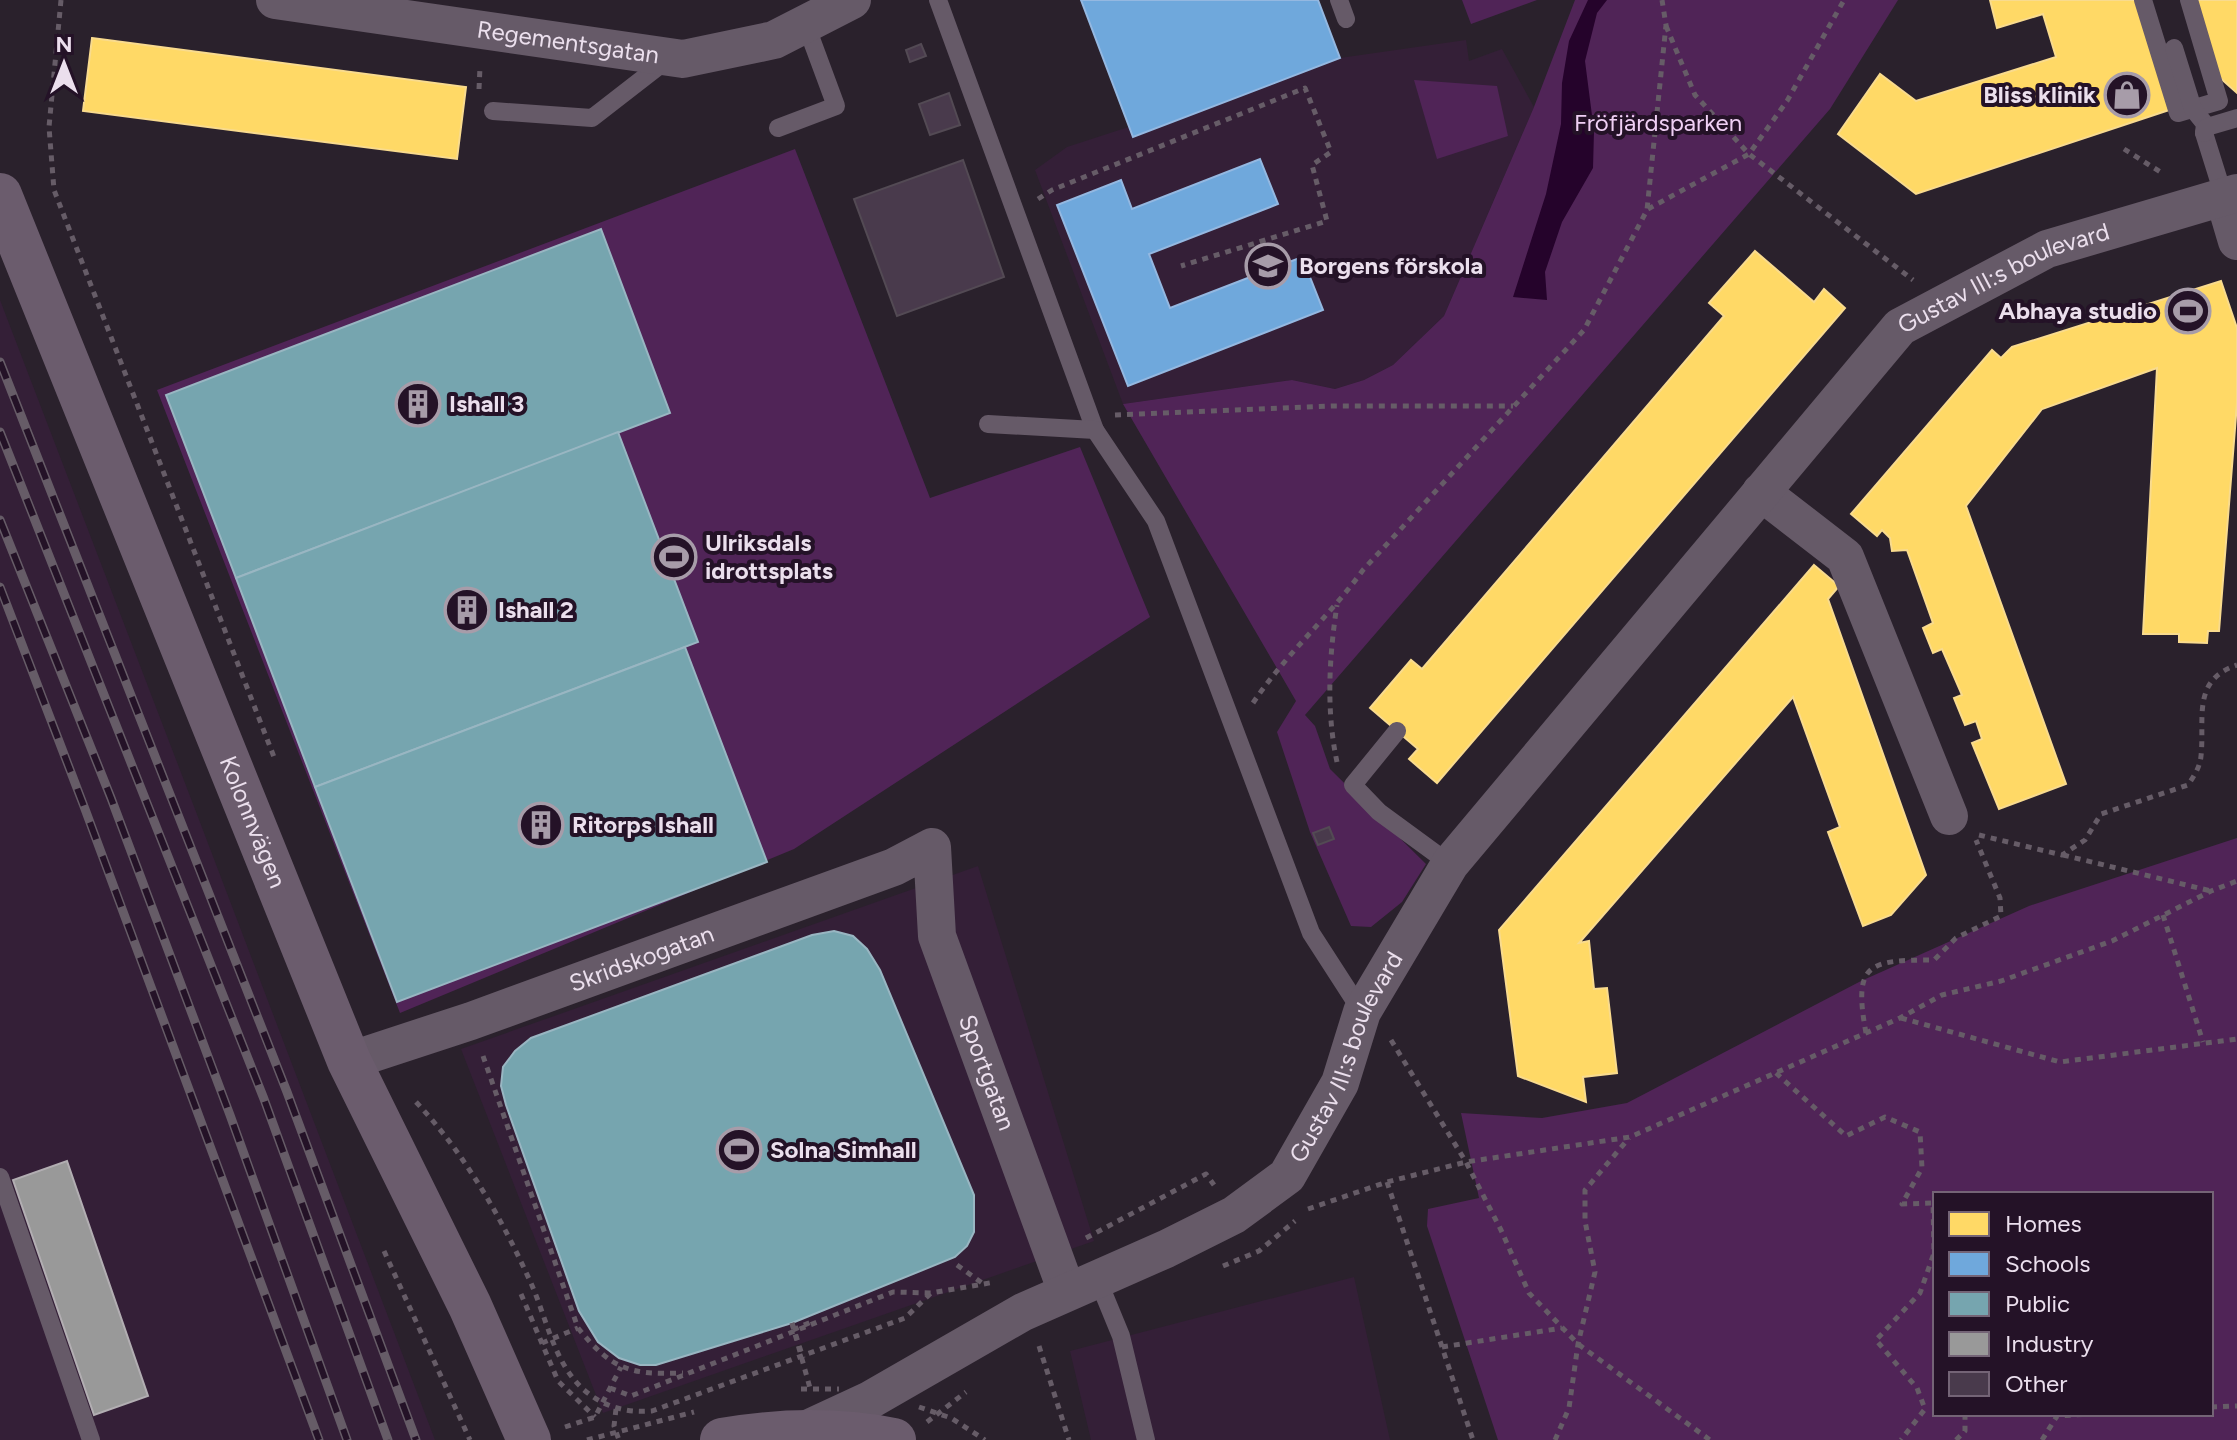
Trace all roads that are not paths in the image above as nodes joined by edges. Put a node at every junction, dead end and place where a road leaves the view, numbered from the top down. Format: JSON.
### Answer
{"nodes":[{"id":1,"x":275,"y":0,"type":"edge"},
{"id":2,"x":852,"y":0,"type":"edge"},
{"id":3,"x":938,"y":0,"type":"edge"},
{"id":4,"x":1339,"y":0,"type":"edge"},
{"id":5,"x":2143,"y":0,"type":"edge"},
{"id":6,"x":2189,"y":0,"type":"edge"},
{"id":7,"x":1346,"y":19,"type":"dead end"},
{"id":8,"x":806,"y":25,"type":"junction"},
{"id":9,"x":2174,"y":48,"type":"dead end"},
{"id":10,"x":666,"y":56,"type":"junction"},
{"id":11,"x":2193,"y":109,"type":"junction"},
{"id":12,"x":493,"y":111,"type":"road end"},
{"id":13,"x":2237,"y":118,"type":"edge"},
{"id":14,"x":778,"y":128,"type":"dead end"},
{"id":15,"x":2204,"y":133,"type":"junction"},
{"id":16,"x":0,"y":195,"type":"edge"},
{"id":17,"x":2230,"y":195,"type":"edge"},
{"id":18,"x":2237,"y":241,"type":"edge"},
{"id":19,"x":1093,"y":423,"type":"junction"},
{"id":20,"x":988,"y":424,"type":"dead end"},
{"id":21,"x":1761,"y":492,"type":"junction"},
{"id":22,"x":1397,"y":731,"type":"dead end"},
{"id":23,"x":1949,"y":816,"type":"dead end"},
{"id":24,"x":932,"y":847,"type":"joint"},
{"id":25,"x":1450,"y":864,"type":"junction"},
{"id":26,"x":1362,"y":1012,"type":"junction"},
{"id":27,"x":368,"y":1055,"type":"junction"},
{"id":28,"x":0,"y":1177,"type":"edge"},
{"id":29,"x":1082,"y":1286,"type":"junction"},
{"id":30,"x":91,"y":1440,"type":"edge"},
{"id":31,"x":529,"y":1440,"type":"edge"},
{"id":32,"x":722,"y":1440,"type":"edge"},
{"id":33,"x":781,"y":1440,"type":"edge"},
{"id":34,"x":894,"y":1440,"type":"edge"},
{"id":35,"x":1146,"y":1440,"type":"edge"}],
"edges":[{"from":1,"to":10,"type":"street","name":"Regementsgatan"},
{"from":2,"to":8,"type":"street","name":"Regementsgatan"},
{"from":3,"to":19,"type":"lane"},
{"from":4,"to":7,"type":"lane"},
{"from":5,"to":11,"type":"lane"},
{"from":6,"to":11,"type":"lane"},
{"from":8,"to":10,"type":"street","name":"Regementsgatan"},
{"from":8,"to":14,"type":"lane"},
{"from":9,"to":11,"type":"lane"},
{"from":10,"to":12,"type":"lane"},
{"from":11,"to":15,"type":"lane"},
{"from":13,"to":15,"type":"lane"},
{"from":15,"to":17,"type":"lane"},
{"from":16,"to":27,"type":"street","name":"Kolonnvägen"},
{"from":17,"to":18,"type":"street"},
{"from":17,"to":21,"type":"street","name":"Gustav III:s boulevard"},
{"from":19,"to":20,"type":"lane"},
{"from":19,"to":26,"type":"lane"},
{"from":21,"to":23,"type":"street"},
{"from":21,"to":25,"type":"street","name":"Gustav III:s boulevard"},
{"from":22,"to":25,"type":"lane"},
{"from":24,"to":27,"type":"street","name":"Skridskogatan"},
{"from":24,"to":29,"type":"street","name":"Sportgatan"},
{"from":25,"to":26,"type":"street","name":"Gustav III:s boulevard"},
{"from":26,"to":29,"type":"street","name":"Gustav III:s boulevard"},
{"from":27,"to":31,"type":"street","name":"Kolonnvägen"},
{"from":28,"to":30,"type":"lane"},
{"from":29,"to":33,"type":"street","name":"Gustav III:s boulevard"},
{"from":29,"to":35,"type":"lane"},
{"from":32,"to":34,"type":"street","bridge":true}]}
